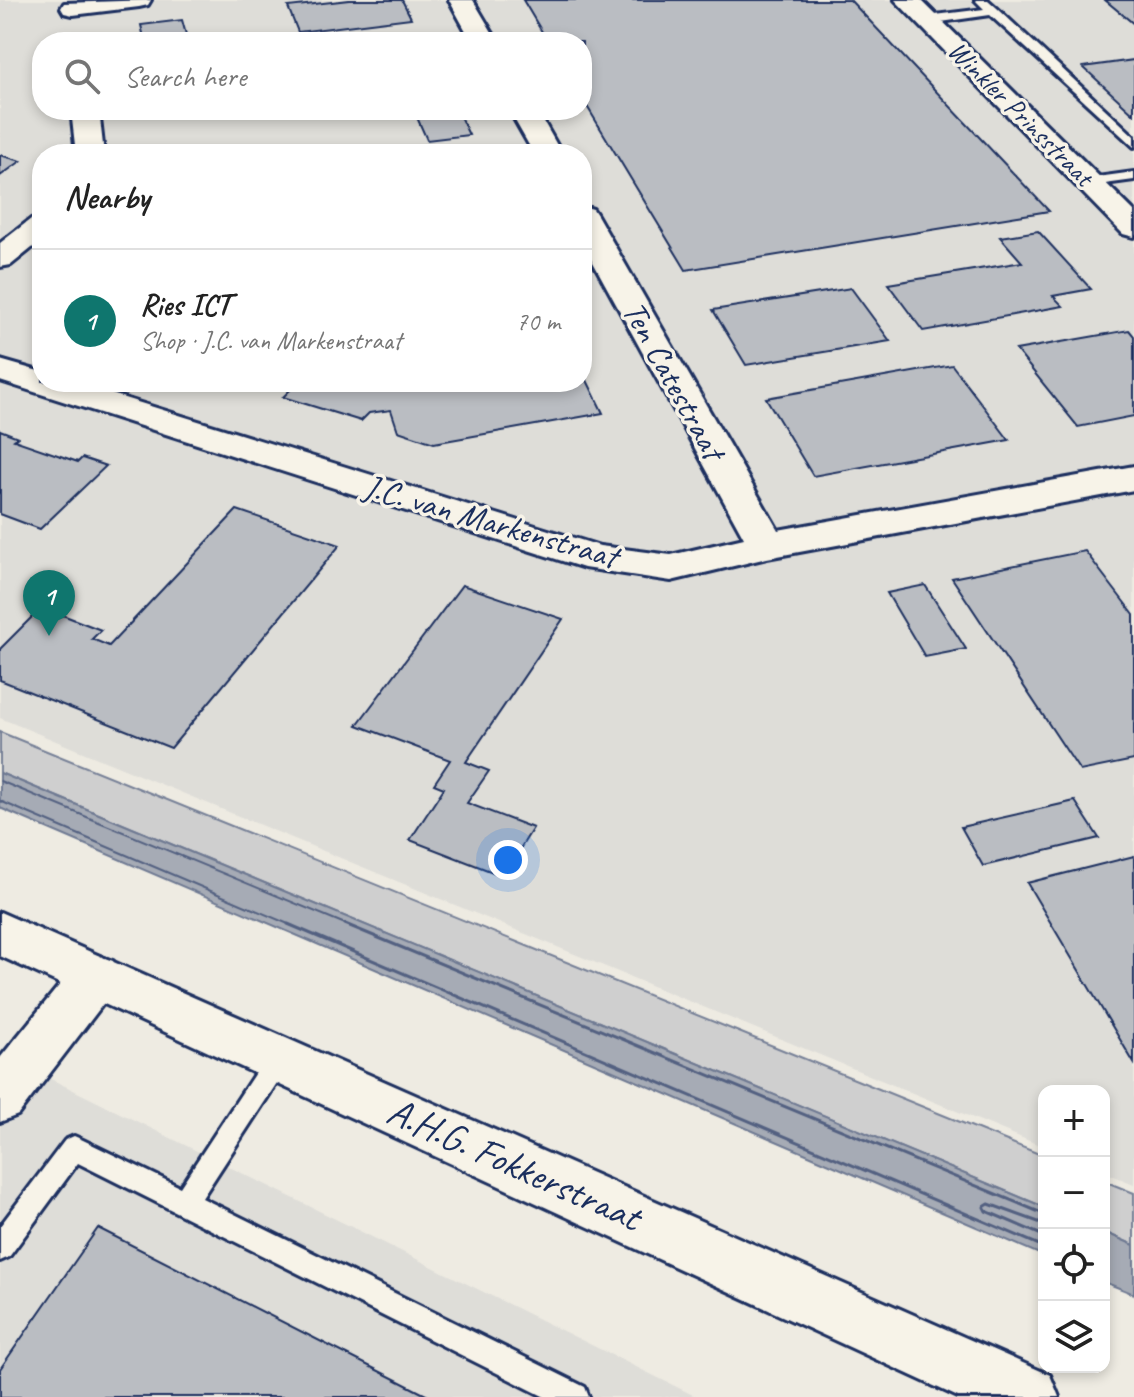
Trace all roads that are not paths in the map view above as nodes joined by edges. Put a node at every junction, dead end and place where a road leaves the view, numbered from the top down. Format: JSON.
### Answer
{"nodes":[{"id":1,"x":139,"y":0,"type":"edge"},
{"id":2,"x":461,"y":0,"type":"edge"},
{"id":3,"x":907,"y":0,"type":"edge"},
{"id":4,"x":981,"y":0,"type":"edge"},
{"id":5,"x":993,"y":11,"type":"junction"},
{"id":6,"x":74,"y":13,"type":"edge"},
{"id":7,"x":927,"y":20,"type":"junction"},
{"id":8,"x":479,"y":32,"type":"edge"},
{"id":9,"x":86,"y":120,"type":"edge"},
{"id":10,"x":529,"y":120,"type":"edge"},
{"id":11,"x":1134,"y":143,"type":"edge"},
{"id":12,"x":89,"y":144,"type":"edge"},
{"id":13,"x":542,"y":144,"type":"edge"},
{"id":14,"x":1134,"y":176,"type":"edge"},
{"id":15,"x":1090,"y":182,"type":"junction"},
{"id":16,"x":1133,"y":226,"type":"edge"},
{"id":17,"x":32,"y":233,"type":"edge"},
{"id":18,"x":592,"y":233,"type":"edge"},
{"id":19,"x":0,"y":258,"type":"edge"},
{"id":20,"x":0,"y":370,"type":"edge"},
{"id":21,"x":32,"y":380,"type":"edge"},
{"id":22,"x":70,"y":392,"type":"edge"},
{"id":23,"x":1134,"y":478,"type":"edge"},
{"id":24,"x":767,"y":545,"type":"junction"},
{"id":25,"x":0,"y":933,"type":"edge"},
{"id":26,"x":96,"y":976,"type":"junction"},
{"id":27,"x":279,"y":1058,"type":"junction"},
{"id":28,"x":0,"y":1098,"type":"edge"},
{"id":29,"x":185,"y":1202,"type":"junction"},
{"id":30,"x":0,"y":1248,"type":"edge"},
{"id":31,"x":575,"y":1397,"type":"edge"},
{"id":32,"x":1028,"y":1397,"type":"edge"}],
"edges":[{"from":1,"to":6,"type":"street"},
{"from":2,"to":8,"type":"street"},
{"from":3,"to":7,"type":"street","name":"Winkler Prinsstraat"},
{"from":4,"to":5,"type":"lane"},
{"from":5,"to":7,"type":"lane"},
{"from":5,"to":11,"type":"lane"},
{"from":7,"to":15,"type":"street","name":"Winkler Prinsstraat"},
{"from":9,"to":12,"type":"street"},
{"from":10,"to":13,"type":"street"},
{"from":14,"to":15,"type":"lane"},
{"from":15,"to":16,"type":"street","name":"Winkler Prinsstraat"},
{"from":17,"to":19,"type":"street"},
{"from":18,"to":24,"type":"street","name":"Ten Catestraat"},
{"from":20,"to":21,"type":"street","name":"J.C. van Markenstraat"},
{"from":22,"to":24,"type":"street","name":"J.C. van Markenstraat"},
{"from":23,"to":24,"type":"street","name":"J.C. van Markenstraat"},
{"from":25,"to":26,"type":"street","name":"A.H.G. Fokkerstraat"},
{"from":26,"to":27,"type":"street","name":"A.H.G. Fokkerstraat"},
{"from":26,"to":28,"type":"street"},
{"from":27,"to":29,"type":"lane"},
{"from":27,"to":32,"type":"street","name":"A.H.G. Fokkerstraat"},
{"from":29,"to":30,"type":"lane"},
{"from":29,"to":31,"type":"lane"}]}
